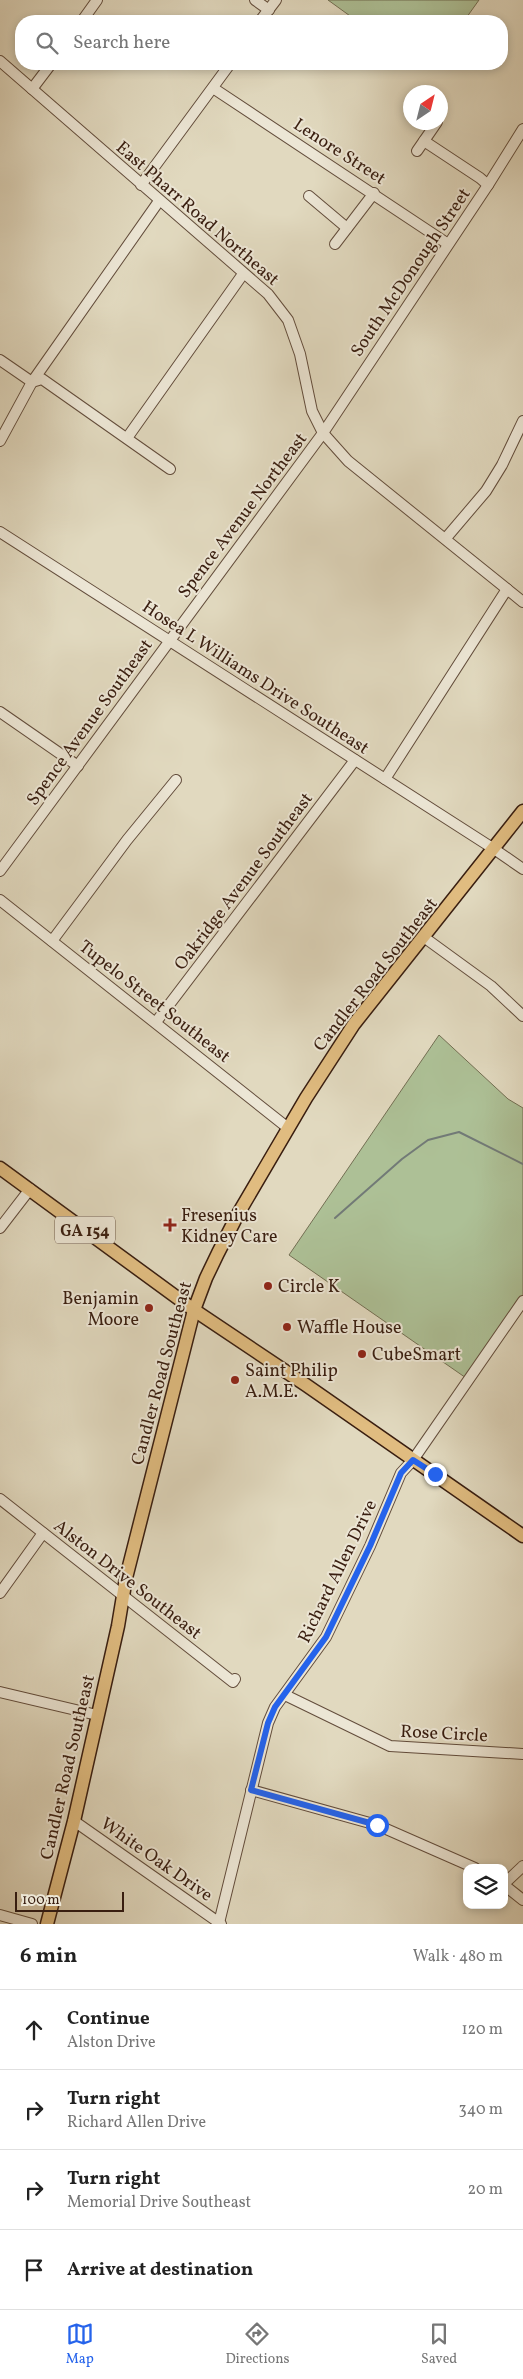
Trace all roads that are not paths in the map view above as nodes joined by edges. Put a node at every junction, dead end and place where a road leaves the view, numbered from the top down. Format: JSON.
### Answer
{"nodes":[{"id":1,"x":97,"y":0,"type":"edge"},
{"id":2,"x":254,"y":0,"type":"edge"},
{"id":3,"x":276,"y":0,"type":"edge"},
{"id":4,"x":268,"y":10,"type":"junction"},
{"id":5,"x":86,"y":15,"type":"edge"},
{"id":6,"x":264,"y":15,"type":"edge"},
{"id":7,"x":0,"y":61,"type":"edge"},
{"id":8,"x":46,"y":70,"type":"edge"},
{"id":9,"x":226,"y":70,"type":"edge"},
{"id":10,"x":213,"y":88,"type":"junction"},
{"id":11,"x":32,"y":89,"type":"junction"},
{"id":12,"x":523,"y":129,"type":"edge"},
{"id":13,"x":432,"y":130,"type":"edge"},
{"id":14,"x":424,"y":141,"type":"junction"},
{"id":15,"x":417,"y":151,"type":"dead end"},
{"id":16,"x":142,"y":185,"type":"junction"},
{"id":17,"x":488,"y":185,"type":"junction"},
{"id":18,"x":374,"y":193,"type":"junction"},
{"id":19,"x":309,"y":196,"type":"dead end"},
{"id":20,"x":159,"y":201,"type":"junction"},
{"id":21,"x":347,"y":228,"type":"junction"},
{"id":22,"x":335,"y":244,"type":"dead end"},
{"id":23,"x":448,"y":244,"type":"junction"},
{"id":24,"x":243,"y":274,"type":"junction"},
{"id":25,"x":0,"y":360,"type":"edge"},
{"id":26,"x":32,"y":382,"type":"junction"},
{"id":27,"x":523,"y":420,"type":"edge"},
{"id":28,"x":323,"y":433,"type":"junction"},
{"id":29,"x":127,"y":438,"type":"junction"},
{"id":30,"x":0,"y":441,"type":"edge"},
{"id":31,"x":170,"y":469,"type":"dead end"},
{"id":32,"x":0,"y":532,"type":"edge"},
{"id":33,"x":446,"y":538,"type":"junction"},
{"id":34,"x":507,"y":589,"type":"junction"},
{"id":35,"x":523,"y":602,"type":"edge"},
{"id":36,"x":169,"y":640,"type":"junction"},
{"id":37,"x":0,"y":712,"type":"edge"},
{"id":38,"x":356,"y":760,"type":"junction"},
{"id":39,"x":78,"y":766,"type":"junction"},
{"id":40,"x":385,"y":779,"type":"junction"},
{"id":41,"x":176,"y":780,"type":"dead end"},
{"id":42,"x":523,"y":811,"type":"edge"},
{"id":43,"x":494,"y":849,"type":"junction"},
{"id":44,"x":523,"y":870,"type":"edge"},
{"id":45,"x":0,"y":871,"type":"edge"},
{"id":46,"x":0,"y":900,"type":"edge"},
{"id":47,"x":425,"y":938,"type":"junction"},
{"id":48,"x":52,"y":941,"type":"junction"},
{"id":49,"x":523,"y":1016,"type":"edge"},
{"id":50,"x":156,"y":1022,"type":"junction"},
{"id":51,"x":288,"y":1128,"type":"junction"},
{"id":52,"x":0,"y":1168,"type":"edge"},
{"id":53,"x":30,"y":1189,"type":"junction"},
{"id":54,"x":0,"y":1228,"type":"edge"},
{"id":55,"x":523,"y":1301,"type":"edge"},
{"id":56,"x":194,"y":1310,"type":"junction"},
{"id":57,"x":413,"y":1460,"type":"junction"},
{"id":58,"x":0,"y":1499,"type":"edge"},
{"id":59,"x":43,"y":1533,"type":"junction"},
{"id":60,"x":523,"y":1536,"type":"edge"},
{"id":61,"x":0,"y":1593,"type":"edge"},
{"id":62,"x":122,"y":1595,"type":"junction"},
{"id":63,"x":235,"y":1679,"type":"dead end"},
{"id":64,"x":0,"y":1692,"type":"edge"},
{"id":65,"x":286,"y":1695,"type":"junction"},
{"id":66,"x":97,"y":1715,"type":"junction"},
{"id":67,"x":523,"y":1754,"type":"edge"},
{"id":68,"x":251,"y":1790,"type":"junction"},
{"id":69,"x":74,"y":1821,"type":"junction"},
{"id":70,"x":466,"y":1864,"type":"edge"},
{"id":71,"x":523,"y":1866,"type":"edge"},
{"id":72,"x":508,"y":1881,"type":"edge"},
{"id":73,"x":508,"y":1888,"type":"edge"},
{"id":74,"x":523,"y":1900,"type":"edge"},
{"id":75,"x":0,"y":1915,"type":"edge"},
{"id":76,"x":220,"y":1923,"type":"edge"},
{"id":77,"x":32,"y":1924,"type":"edge"},
{"id":78,"x":47,"y":1924,"type":"edge"}],
"edges":[{"from":1,"to":5,"type":"street"},
{"from":2,"to":4,"type":"street"},
{"from":3,"to":4,"type":"street"},
{"from":4,"to":6,"type":"street"},
{"from":7,"to":11,"type":"street","name":"East Pharr Road Northeast"},
{"from":8,"to":11,"type":"street"},
{"from":9,"to":10,"type":"street"},
{"from":10,"to":16,"type":"street"},
{"from":10,"to":18,"type":"street","name":"Lenore Street"},
{"from":11,"to":16,"type":"street","name":"East Pharr Road Northeast"},
{"from":12,"to":17,"type":"street","name":"South McDonough Street"},
{"from":13,"to":14,"type":"street"},
{"from":14,"to":15,"type":"street"},
{"from":14,"to":17,"type":"street"},
{"from":16,"to":20,"type":"street","name":"East Pharr Road Northeast"},
{"from":17,"to":23,"type":"street","name":"South McDonough Street"},
{"from":18,"to":21,"type":"street"},
{"from":18,"to":23,"type":"street","name":"Lenore Street"},
{"from":19,"to":21,"type":"street"},
{"from":20,"to":24,"type":"street","name":"East Pharr Road Northeast"},
{"from":20,"to":26,"type":"street"},
{"from":21,"to":22,"type":"street"},
{"from":23,"to":28,"type":"street","name":"South McDonough Street"},
{"from":24,"to":28,"type":"street","name":"East Pharr Road Northeast"},
{"from":24,"to":29,"type":"street"},
{"from":25,"to":26,"type":"street"},
{"from":26,"to":29,"type":"street"},
{"from":26,"to":30,"type":"street"},
{"from":27,"to":33,"type":"street"},
{"from":28,"to":33,"type":"street","name":"East Pharr Road Northeast"},
{"from":28,"to":36,"type":"street","name":"Spence Avenue Northeast"},
{"from":29,"to":31,"type":"street"},
{"from":32,"to":36,"type":"street","name":"Hosea L Williams Drive Southeast"},
{"from":33,"to":34,"type":"street","name":"East Pharr Road Northeast"},
{"from":34,"to":35,"type":"street","name":"East Pharr Road Northeast"},
{"from":34,"to":40,"type":"street"},
{"from":36,"to":38,"type":"street","name":"Hosea L Williams Drive Southeast"},
{"from":36,"to":39,"type":"street","name":"Spence Avenue Southeast"},
{"from":37,"to":39,"type":"street"},
{"from":38,"to":40,"type":"street","name":"Hosea L Williams Drive Southeast"},
{"from":38,"to":50,"type":"street","name":"Oakridge Avenue Southeast"},
{"from":39,"to":45,"type":"street","name":"Spence Avenue Southeast"},
{"from":40,"to":43,"type":"street","name":"Hosea L Williams Drive Southeast"},
{"from":41,"to":48,"type":"street"},
{"from":42,"to":43,"type":"main road","name":"Candler Road Southeast"},
{"from":43,"to":44,"type":"street","name":"Hosea L Williams Drive Southeast"},
{"from":43,"to":47,"type":"main road","name":"Candler Road Southeast"},
{"from":46,"to":48,"type":"street","name":"Tupelo Street Southeast"},
{"from":47,"to":49,"type":"street"},
{"from":47,"to":51,"type":"main road","name":"Candler Road Southeast"},
{"from":48,"to":50,"type":"street","name":"Tupelo Street Southeast"},
{"from":50,"to":51,"type":"street","name":"Tupelo Street Southeast"},
{"from":51,"to":56,"type":"main road","name":"Candler Road Southeast"},
{"from":52,"to":53,"type":"main road","number":"GA 154"},
{"from":53,"to":54,"type":"street"},
{"from":53,"to":56,"type":"main road","number":"GA 154"},
{"from":55,"to":57,"type":"street","name":"Richard Allen Drive"},
{"from":56,"to":57,"type":"main road","number":"GA 154"},
{"from":56,"to":62,"type":"main road","name":"Candler Road Southeast"},
{"from":57,"to":60,"type":"main road","number":"GA 154"},
{"from":57,"to":65,"type":"street","name":"Richard Allen Drive"},
{"from":58,"to":59,"type":"street","name":"Alston Drive Southeast"},
{"from":59,"to":61,"type":"street"},
{"from":59,"to":62,"type":"street","name":"Alston Drive Southeast"},
{"from":62,"to":63,"type":"street","name":"Alston Drive Southeast"},
{"from":62,"to":66,"type":"main road","name":"Candler Road Southeast"},
{"from":64,"to":66,"type":"street"},
{"from":65,"to":67,"type":"street","name":"Rose Circle"},
{"from":65,"to":68,"type":"street","name":"Richard Allen Drive"},
{"from":66,"to":69,"type":"main road","name":"Candler Road Southeast"},
{"from":68,"to":70,"type":"street"},
{"from":68,"to":76,"type":"street","name":"Richard Allen Drive"},
{"from":69,"to":76,"type":"street","name":"White Oak Drive"},
{"from":69,"to":78,"type":"main road","name":"Candler Road Southeast"},
{"from":71,"to":72,"type":"street"},
{"from":73,"to":74,"type":"street"},
{"from":75,"to":77,"type":"street"}]}
